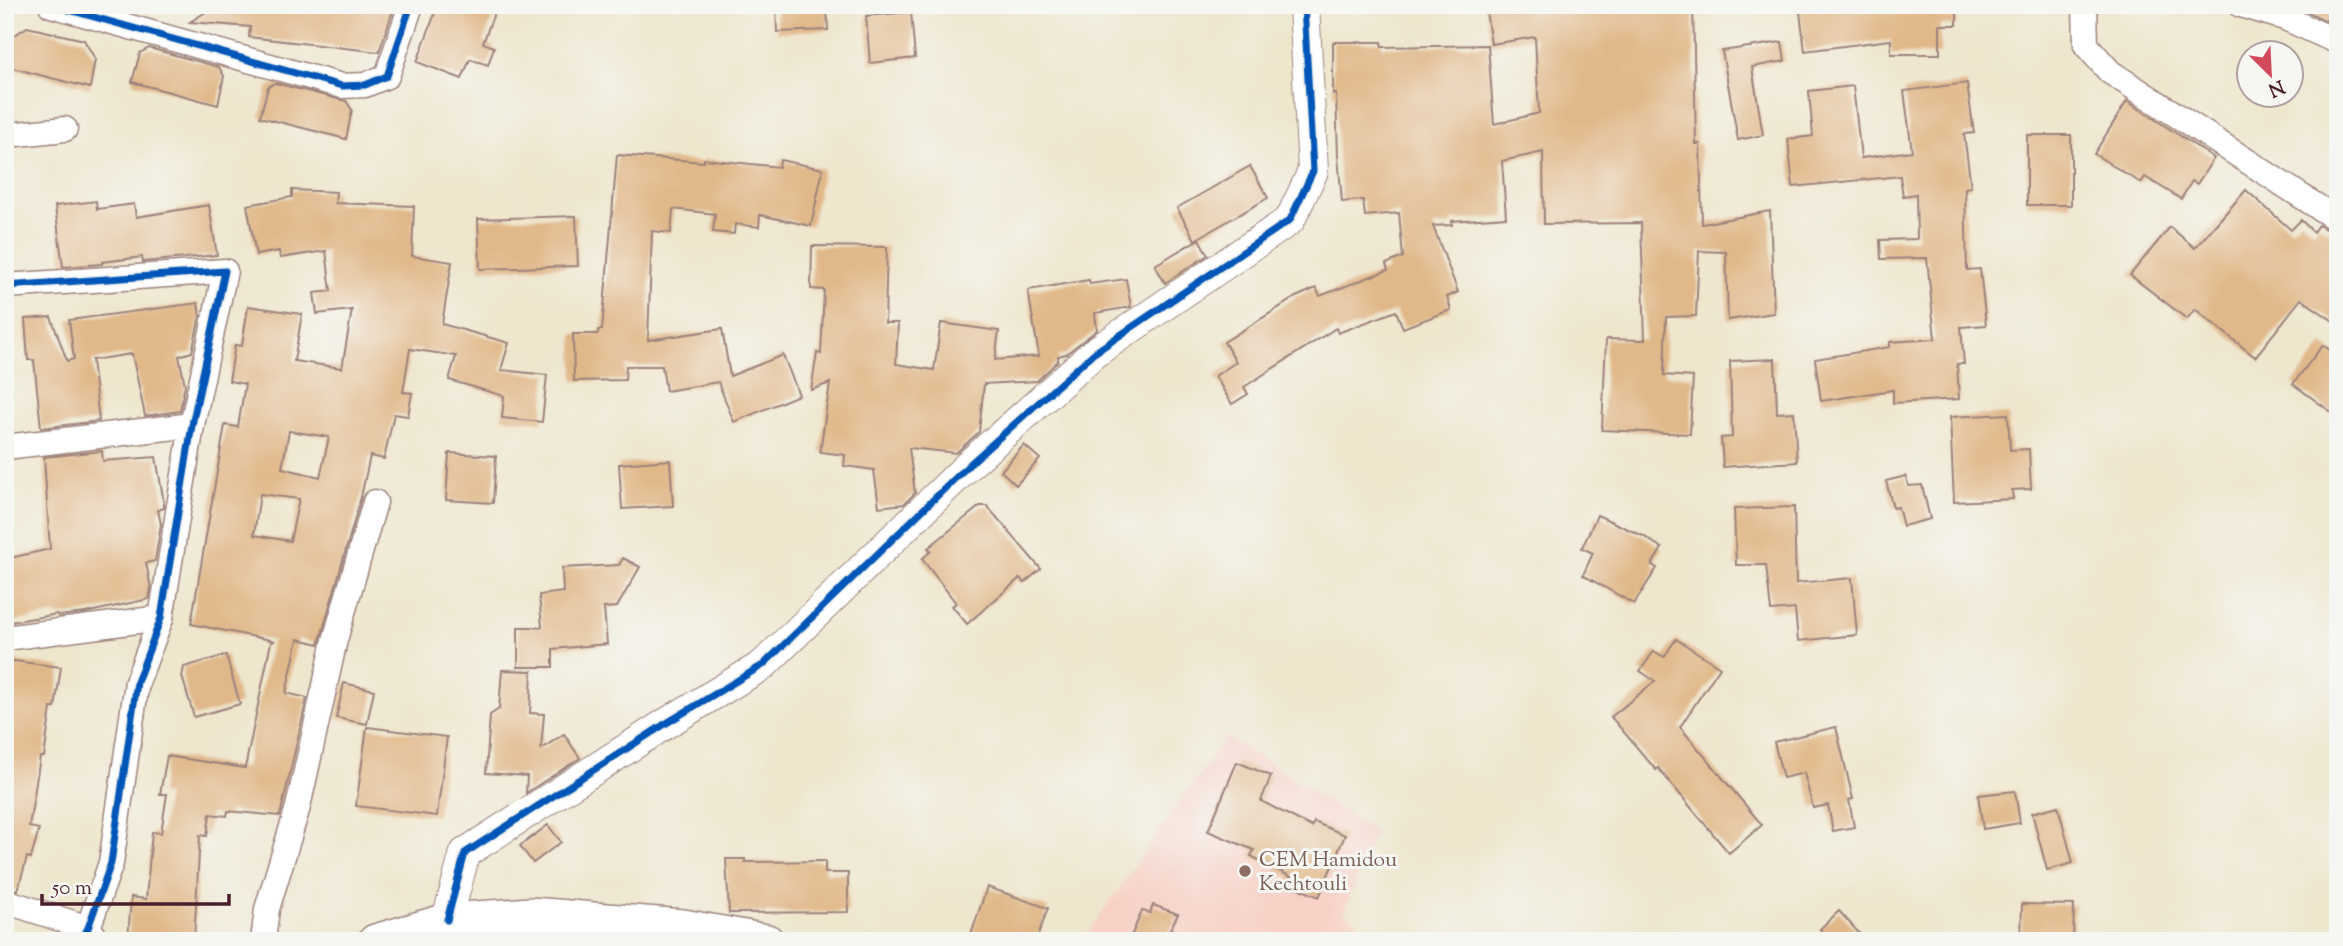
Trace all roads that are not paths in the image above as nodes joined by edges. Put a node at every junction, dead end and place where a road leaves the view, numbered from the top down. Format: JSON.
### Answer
{"nodes":[{"id":1,"x":51,"y":5,"type":"edge"},
{"id":2,"x":411,"y":5,"type":"edge"},
{"id":3,"x":1304,"y":5,"type":"edge"},
{"id":4,"x":2085,"y":5,"type":"edge"},
{"id":5,"x":2241,"y":5,"type":"edge"},
{"id":6,"x":2338,"y":42,"type":"edge"},
{"id":7,"x":65,"y":129,"type":"dead end"},
{"id":8,"x":5,"y":132,"type":"edge"},
{"id":9,"x":2338,"y":220,"type":"edge"},
{"id":10,"x":5,"y":286,"type":"edge"},
{"id":11,"x":192,"y":425,"type":"junction"},
{"id":12,"x":5,"y":447,"type":"edge"},
{"id":13,"x":376,"y":502,"type":"dead end"},
{"id":14,"x":161,"y":618,"type":"junction"},
{"id":15,"x":5,"y":638,"type":"edge"},
{"id":16,"x":5,"y":901,"type":"edge"},
{"id":17,"x":447,"y":920,"type":"junction"},
{"id":18,"x":89,"y":937,"type":"edge"},
{"id":19,"x":263,"y":941,"type":"edge"},
{"id":20,"x":375,"y":941,"type":"edge"},
{"id":21,"x":767,"y":941,"type":"edge"}],
"edges":[{"from":1,"to":2,"type":"street"},
{"from":3,"to":17,"type":"street"},
{"from":4,"to":9,"type":"street"},
{"from":5,"to":6,"type":"street"},
{"from":7,"to":8,"type":"street"},
{"from":10,"to":11,"type":"street"},
{"from":11,"to":12,"type":"street"},
{"from":11,"to":14,"type":"street"},
{"from":13,"to":19,"type":"street"},
{"from":14,"to":15,"type":"street"},
{"from":14,"to":18,"type":"street"},
{"from":16,"to":18,"type":"street"},
{"from":17,"to":20,"type":"main road"},
{"from":17,"to":21,"type":"main road"}]}
